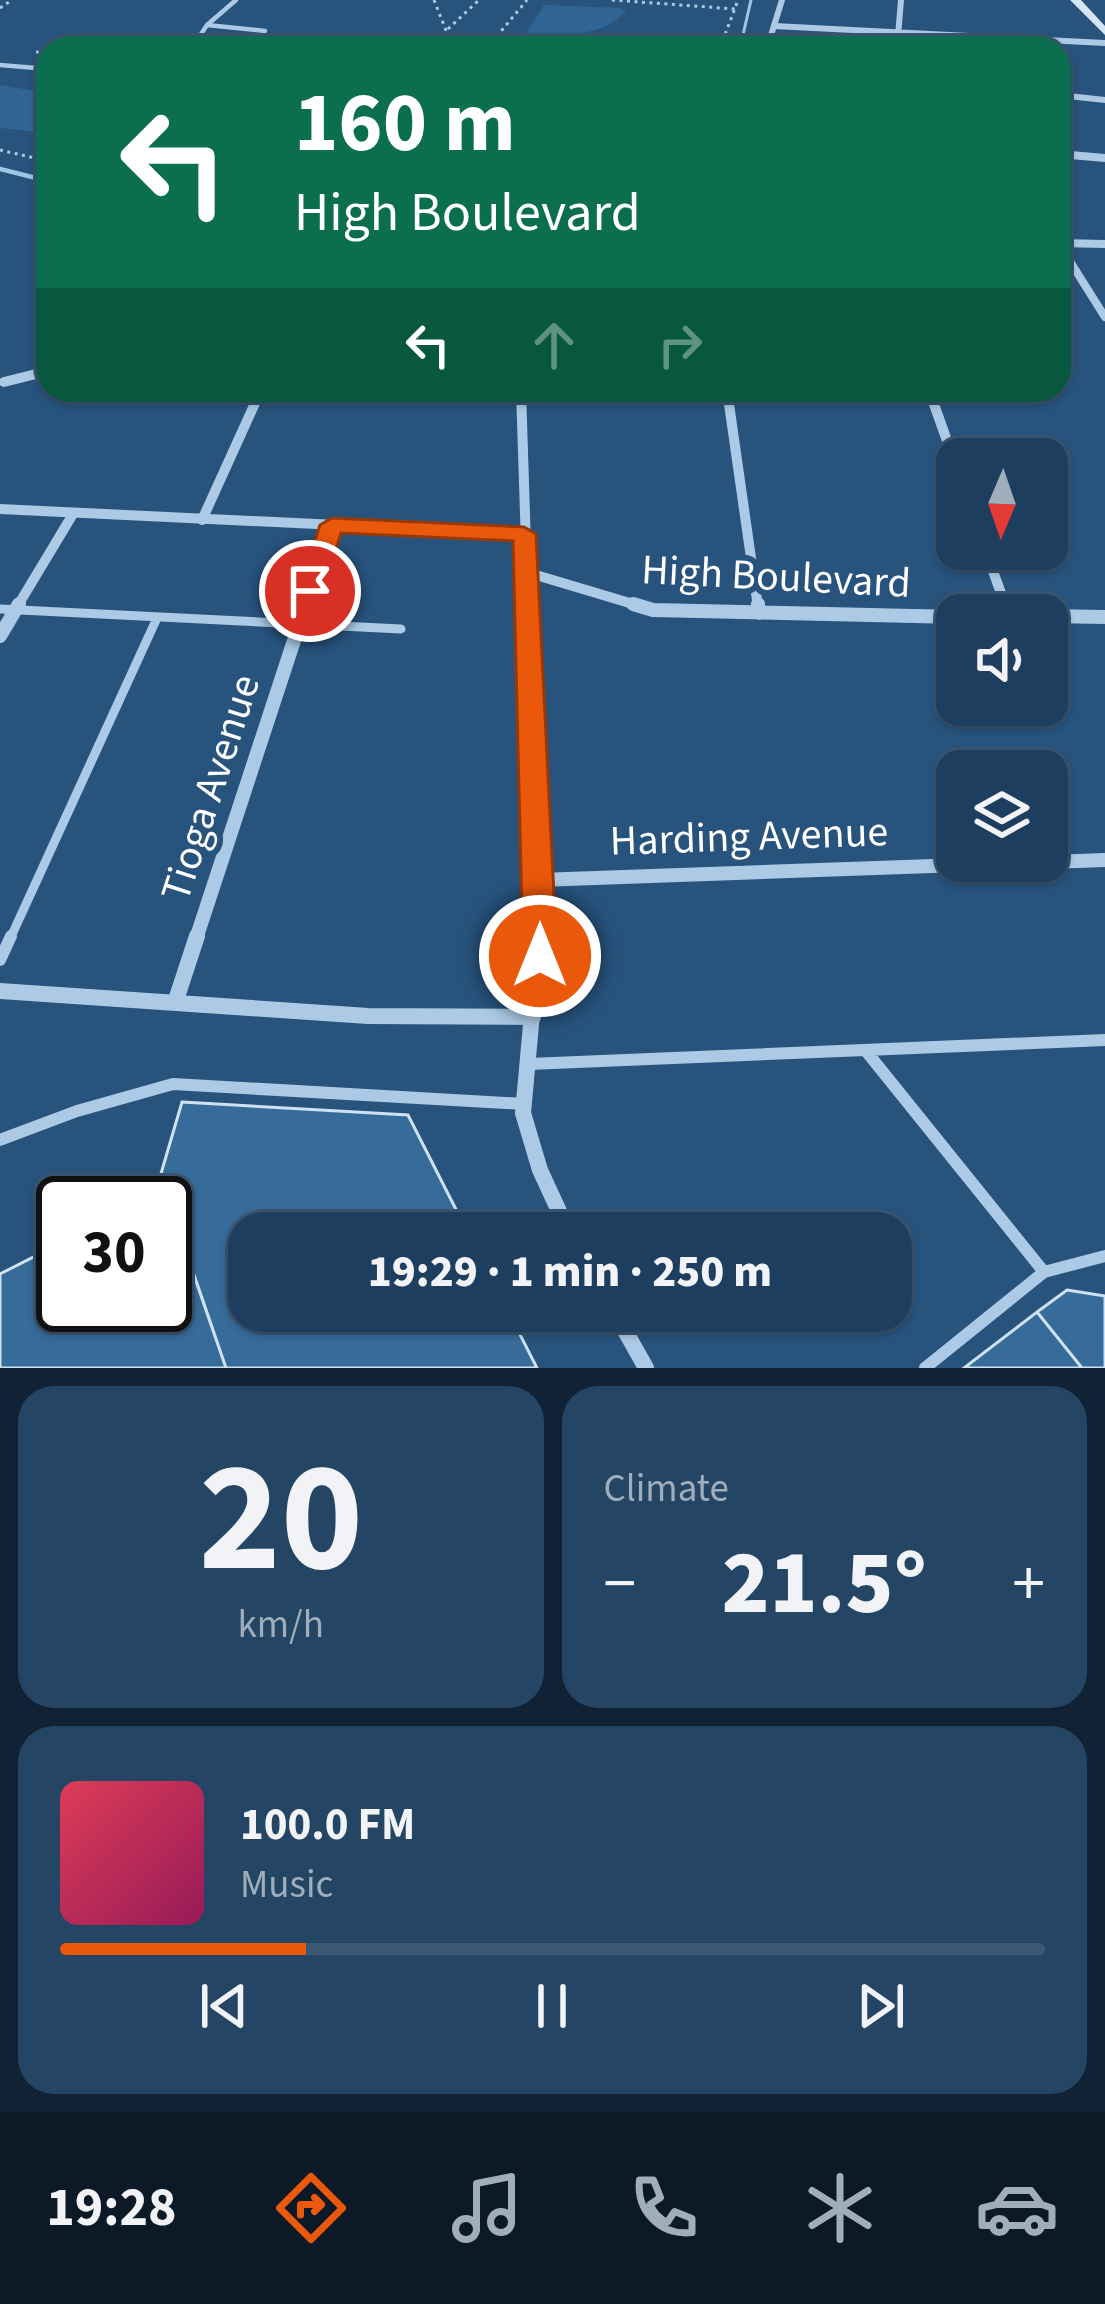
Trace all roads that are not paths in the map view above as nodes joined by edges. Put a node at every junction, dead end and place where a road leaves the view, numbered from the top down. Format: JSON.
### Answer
{"nodes":[{"id":1,"x":236,"y":0,"type":"edge"},
{"id":2,"x":782,"y":0,"type":"edge"},
{"id":3,"x":901,"y":0,"type":"edge"},
{"id":4,"x":1076,"y":0,"type":"edge"},
{"id":5,"x":206,"y":25,"type":"junction"},
{"id":6,"x":774,"y":26,"type":"junction"},
{"id":7,"x":1103,"y":29,"type":"edge"},
{"id":8,"x":266,"y":32,"type":"dead end"},
{"id":9,"x":898,"y":34,"type":"junction"},
{"id":10,"x":198,"y":35,"type":"edge"},
{"id":11,"x":771,"y":36,"type":"edge"},
{"id":12,"x":944,"y":36,"type":"edge"},
{"id":13,"x":1071,"y":42,"type":"edge"},
{"id":14,"x":1105,"y":43,"type":"edge"},
{"id":15,"x":0,"y":65,"type":"edge"},
{"id":16,"x":36,"y":68,"type":"edge"},
{"id":17,"x":1071,"y":96,"type":"edge"},
{"id":18,"x":1105,"y":100,"type":"edge"},
{"id":19,"x":1071,"y":155,"type":"edge"},
{"id":20,"x":1105,"y":158,"type":"edge"},
{"id":21,"x":1071,"y":243,"type":"edge"},
{"id":22,"x":1105,"y":244,"type":"edge"},
{"id":23,"x":1071,"y":262,"type":"edge"},
{"id":24,"x":1105,"y":316,"type":"edge"},
{"id":25,"x":36,"y":374,"type":"edge"},
{"id":26,"x":4,"y":382,"type":"dead end"},
{"id":27,"x":256,"y":402,"type":"edge"},
{"id":28,"x":521,"y":402,"type":"edge"},
{"id":29,"x":729,"y":402,"type":"edge"},
{"id":30,"x":933,"y":402,"type":"edge"},
{"id":31,"x":946,"y":438,"type":"edge"},
{"id":32,"x":0,"y":509,"type":"edge"},
{"id":33,"x":73,"y":514,"type":"junction"},
{"id":34,"x":202,"y":520,"type":"junction"},
{"id":35,"x":332,"y":525,"type":"junction"},
{"id":36,"x":524,"y":534,"type":"junction"},
{"id":37,"x":526,"y":572,"type":"junction"},
{"id":38,"x":0,"y":609,"type":"edge"},
{"id":39,"x":16,"y":610,"type":"junction"},
{"id":40,"x":759,"y":613,"type":"junction"},
{"id":41,"x":1068,"y":616,"type":"edge"},
{"id":42,"x":936,"y":617,"type":"edge"},
{"id":43,"x":1105,"y":617,"type":"edge"},
{"id":44,"x":157,"y":618,"type":"junction"},
{"id":45,"x":299,"y":624,"type":"junction"},
{"id":46,"x":401,"y":629,"type":"dead end"},
{"id":47,"x":0,"y":636,"type":"edge"},
{"id":48,"x":1105,"y":860,"type":"edge"},
{"id":49,"x":539,"y":880,"type":"junction"},
{"id":50,"x":0,"y":960,"type":"edge"},
{"id":51,"x":0,"y":991,"type":"edge"},
{"id":52,"x":176,"y":1003,"type":"junction"},
{"id":53,"x":533,"y":1017,"type":"junction"},
{"id":54,"x":1105,"y":1040,"type":"edge"},
{"id":55,"x":866,"y":1051,"type":"junction"},
{"id":56,"x":528,"y":1064,"type":"junction"},
{"id":57,"x":524,"y":1104,"type":"junction"},
{"id":58,"x":0,"y":1140,"type":"edge"},
{"id":59,"x":559,"y":1212,"type":"edge"},
{"id":60,"x":1105,"y":1256,"type":"edge"},
{"id":61,"x":1044,"y":1272,"type":"junction"},
{"id":62,"x":626,"y":1332,"type":"edge"},
{"id":63,"x":646,"y":1368,"type":"edge"},
{"id":64,"x":925,"y":1368,"type":"edge"}],
"edges":[{"from":1,"to":5,"type":"lane"},
{"from":2,"to":6,"type":"street"},
{"from":3,"to":9,"type":"street"},
{"from":4,"to":7,"type":"street"},
{"from":5,"to":8,"type":"lane"},
{"from":5,"to":10,"type":"lane"},
{"from":6,"to":9,"type":"street"},
{"from":6,"to":11,"type":"street"},
{"from":9,"to":12,"type":"street"},
{"from":13,"to":14,"type":"street"},
{"from":15,"to":16,"type":"lane"},
{"from":17,"to":18,"type":"street"},
{"from":19,"to":20,"type":"street"},
{"from":21,"to":22,"type":"street"},
{"from":23,"to":24,"type":"street"},
{"from":25,"to":26,"type":"street"},
{"from":27,"to":34,"type":"street"},
{"from":28,"to":36,"type":"street"},
{"from":29,"to":40,"type":"street"},
{"from":30,"to":31,"type":"street"},
{"from":32,"to":33,"type":"street"},
{"from":33,"to":34,"type":"street"},
{"from":33,"to":39,"type":"street"},
{"from":34,"to":35,"type":"street"},
{"from":35,"to":36,"type":"street"},
{"from":35,"to":45,"type":"street","name":"Tioga Avenue"},
{"from":36,"to":37,"type":"street"},
{"from":37,"to":40,"type":"street","name":"High Boulevard"},
{"from":37,"to":49,"type":"street"},
{"from":38,"to":39,"type":"lane"},
{"from":39,"to":44,"type":"lane"},
{"from":39,"to":47,"type":"street"},
{"from":40,"to":42,"type":"street","name":"High Boulevard"},
{"from":41,"to":43,"type":"street"},
{"from":44,"to":45,"type":"lane"},
{"from":44,"to":50,"type":"lane"},
{"from":45,"to":46,"type":"lane"},
{"from":45,"to":52,"type":"street","name":"Tioga Avenue"},
{"from":48,"to":49,"type":"street","name":"Harding Avenue"},
{"from":49,"to":53,"type":"street"},
{"from":51,"to":52,"type":"street"},
{"from":52,"to":53,"type":"street"},
{"from":53,"to":56,"type":"street"},
{"from":54,"to":55,"type":"lane"},
{"from":55,"to":56,"type":"lane"},
{"from":55,"to":61,"type":"lane"},
{"from":56,"to":57,"type":"street"},
{"from":57,"to":58,"type":"lane"},
{"from":57,"to":59,"type":"street"},
{"from":60,"to":61,"type":"lane"},
{"from":61,"to":64,"type":"lane"},
{"from":62,"to":63,"type":"street"}]}
